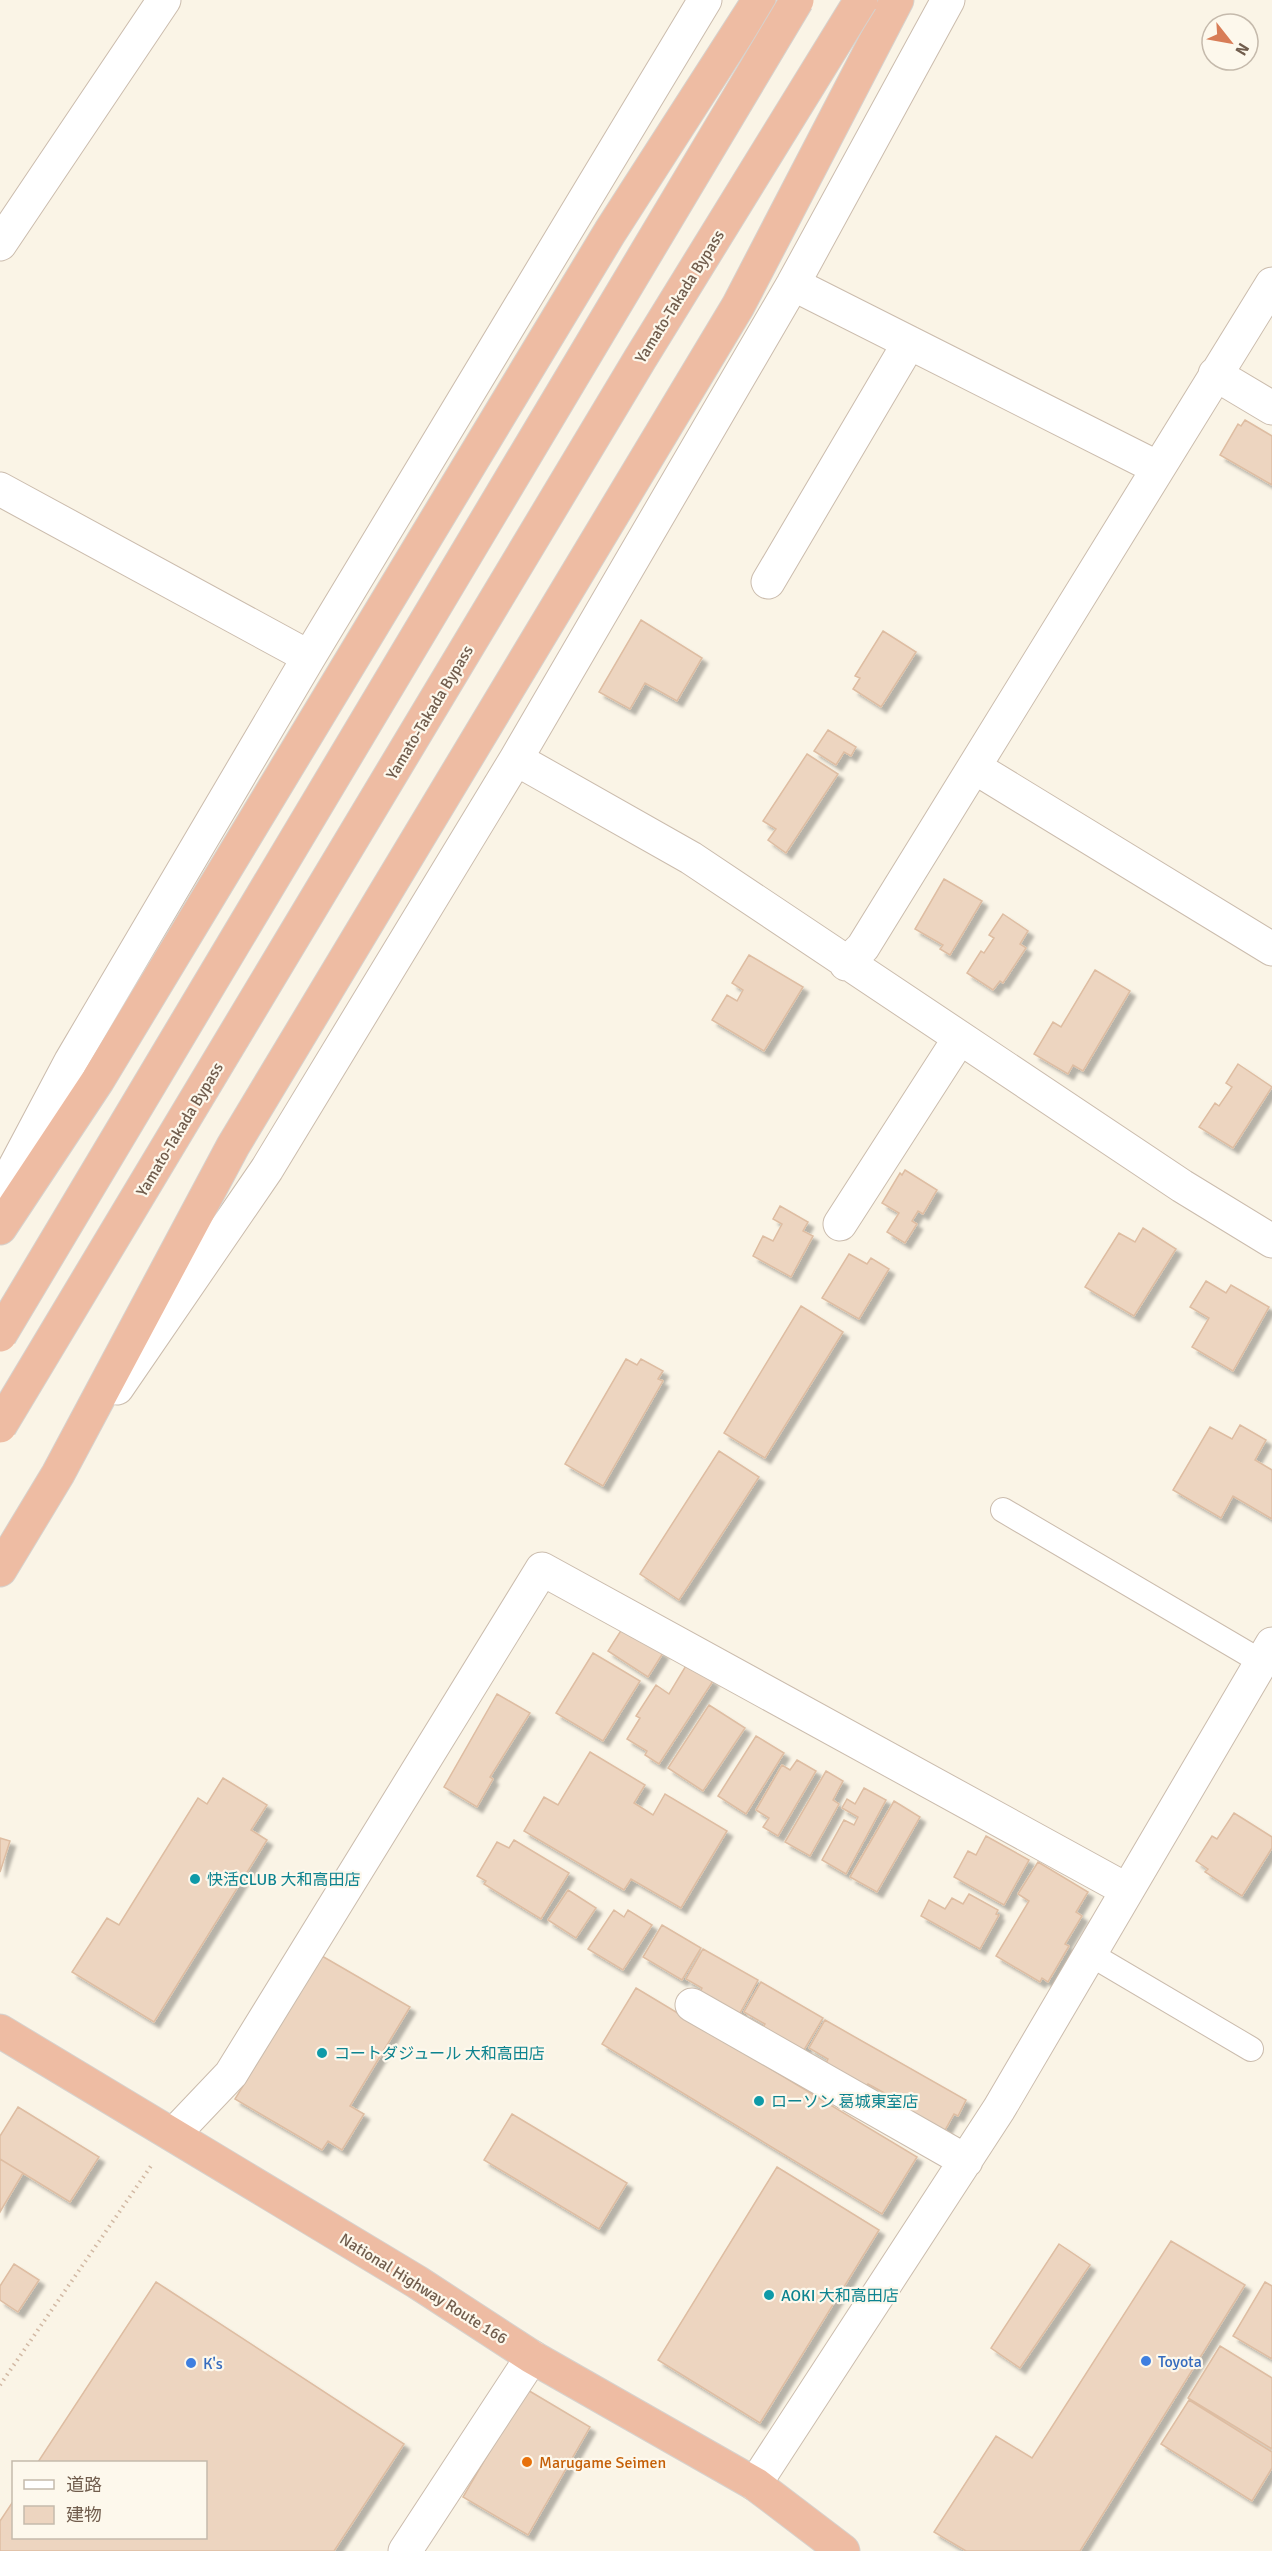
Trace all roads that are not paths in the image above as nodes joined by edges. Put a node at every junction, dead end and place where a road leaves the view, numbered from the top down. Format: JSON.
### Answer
{"nodes":[{"id":1,"x":164,"y":0,"type":"edge"},
{"id":2,"x":705,"y":0,"type":"edge"},
{"id":3,"x":759,"y":0,"type":"edge"},
{"id":4,"x":797,"y":0,"type":"edge"},
{"id":5,"x":861,"y":0,"type":"edge"},
{"id":6,"x":897,"y":0,"type":"edge"},
{"id":7,"x":948,"y":0,"type":"edge"},
{"id":8,"x":0,"y":244,"type":"edge"},
{"id":9,"x":793,"y":284,"type":"junction"},
{"id":10,"x":1272,"y":284,"type":"edge"},
{"id":11,"x":909,"y":343,"type":"junction"},
{"id":12,"x":1215,"y":374,"type":"junction"},
{"id":13,"x":1272,"y":408,"type":"edge"},
{"id":14,"x":1158,"y":468,"type":"junction"},
{"id":15,"x":0,"y":489,"type":"edge"},
{"id":16,"x":768,"y":582,"type":"dead end"},
{"id":17,"x":309,"y":657,"type":"junction"},
{"id":18,"x":516,"y":759,"type":"junction"},
{"id":19,"x":974,"y":767,"type":"junction"},
{"id":20,"x":1272,"y":949,"type":"edge"},
{"id":21,"x":846,"y":964,"type":"junction"},
{"id":22,"x":959,"y":1039,"type":"junction"},
{"id":23,"x":0,"y":1195,"type":"edge"},
{"id":24,"x":840,"y":1224,"type":"dead end"},
{"id":25,"x":0,"y":1228,"type":"edge"},
{"id":26,"x":1272,"y":1241,"type":"edge"},
{"id":27,"x":0,"y":1335,"type":"edge"},
{"id":28,"x":0,"y":1426,"type":"edge"},
{"id":29,"x":58,"y":1474,"type":"junction"},
{"id":30,"x":1003,"y":1510,"type":"dead end"},
{"id":31,"x":0,"y":1570,"type":"edge"},
{"id":32,"x":1266,"y":1653,"type":"edge"},
{"id":33,"x":1127,"y":1890,"type":"junction"},
{"id":34,"x":1090,"y":1954,"type":"junction"},
{"id":35,"x":692,"y":2005,"type":"dead end"},
{"id":36,"x":0,"y":2031,"type":"edge"},
{"id":37,"x":1251,"y":2049,"type":"dead end"},
{"id":38,"x":174,"y":2134,"type":"junction"},
{"id":39,"x":966,"y":2161,"type":"junction"},
{"id":40,"x":532,"y":2357,"type":"junction"},
{"id":41,"x":755,"y":2484,"type":"junction"},
{"id":42,"x":405,"y":2551,"type":"edge"},
{"id":43,"x":843,"y":2551,"type":"edge"}],
"edges":[{"from":1,"to":8,"type":"street"},
{"from":2,"to":17,"type":"street"},
{"from":3,"to":25,"type":"highway"},
{"from":4,"to":27,"type":"highway","bridge":true},
{"from":5,"to":28,"type":"highway","name":"Yamato-Takada Bypass","bridge":true},
{"from":6,"to":29,"type":"highway"},
{"from":7,"to":9,"type":"street"},
{"from":9,"to":11,"type":"street"},
{"from":9,"to":18,"type":"street"},
{"from":10,"to":12,"type":"street"},
{"from":11,"to":14,"type":"street"},
{"from":11,"to":16,"type":"street"},
{"from":12,"to":13,"type":"street"},
{"from":12,"to":14,"type":"street"},
{"from":14,"to":19,"type":"street"},
{"from":15,"to":17,"type":"street"},
{"from":17,"to":23,"type":"street"},
{"from":18,"to":21,"type":"street"},
{"from":18,"to":29,"type":"street"},
{"from":19,"to":20,"type":"street"},
{"from":19,"to":21,"type":"street"},
{"from":21,"to":22,"type":"street"},
{"from":22,"to":24,"type":"street"},
{"from":22,"to":26,"type":"street"},
{"from":29,"to":31,"type":"highway"},
{"from":30,"to":32,"type":"lane"},
{"from":32,"to":33,"type":"street"},
{"from":33,"to":34,"type":"street"},
{"from":33,"to":38,"type":"street"},
{"from":34,"to":37,"type":"lane"},
{"from":34,"to":39,"type":"street"},
{"from":35,"to":39,"type":"street"},
{"from":36,"to":38,"type":"highway","name":"National Highway Route 166"},
{"from":38,"to":40,"type":"highway","name":"National Highway Route 166"},
{"from":39,"to":41,"type":"street"},
{"from":40,"to":41,"type":"highway","name":"National Highway Route 166"},
{"from":40,"to":42,"type":"street"},
{"from":41,"to":43,"type":"highway","name":"National Highway Route 166"}]}
